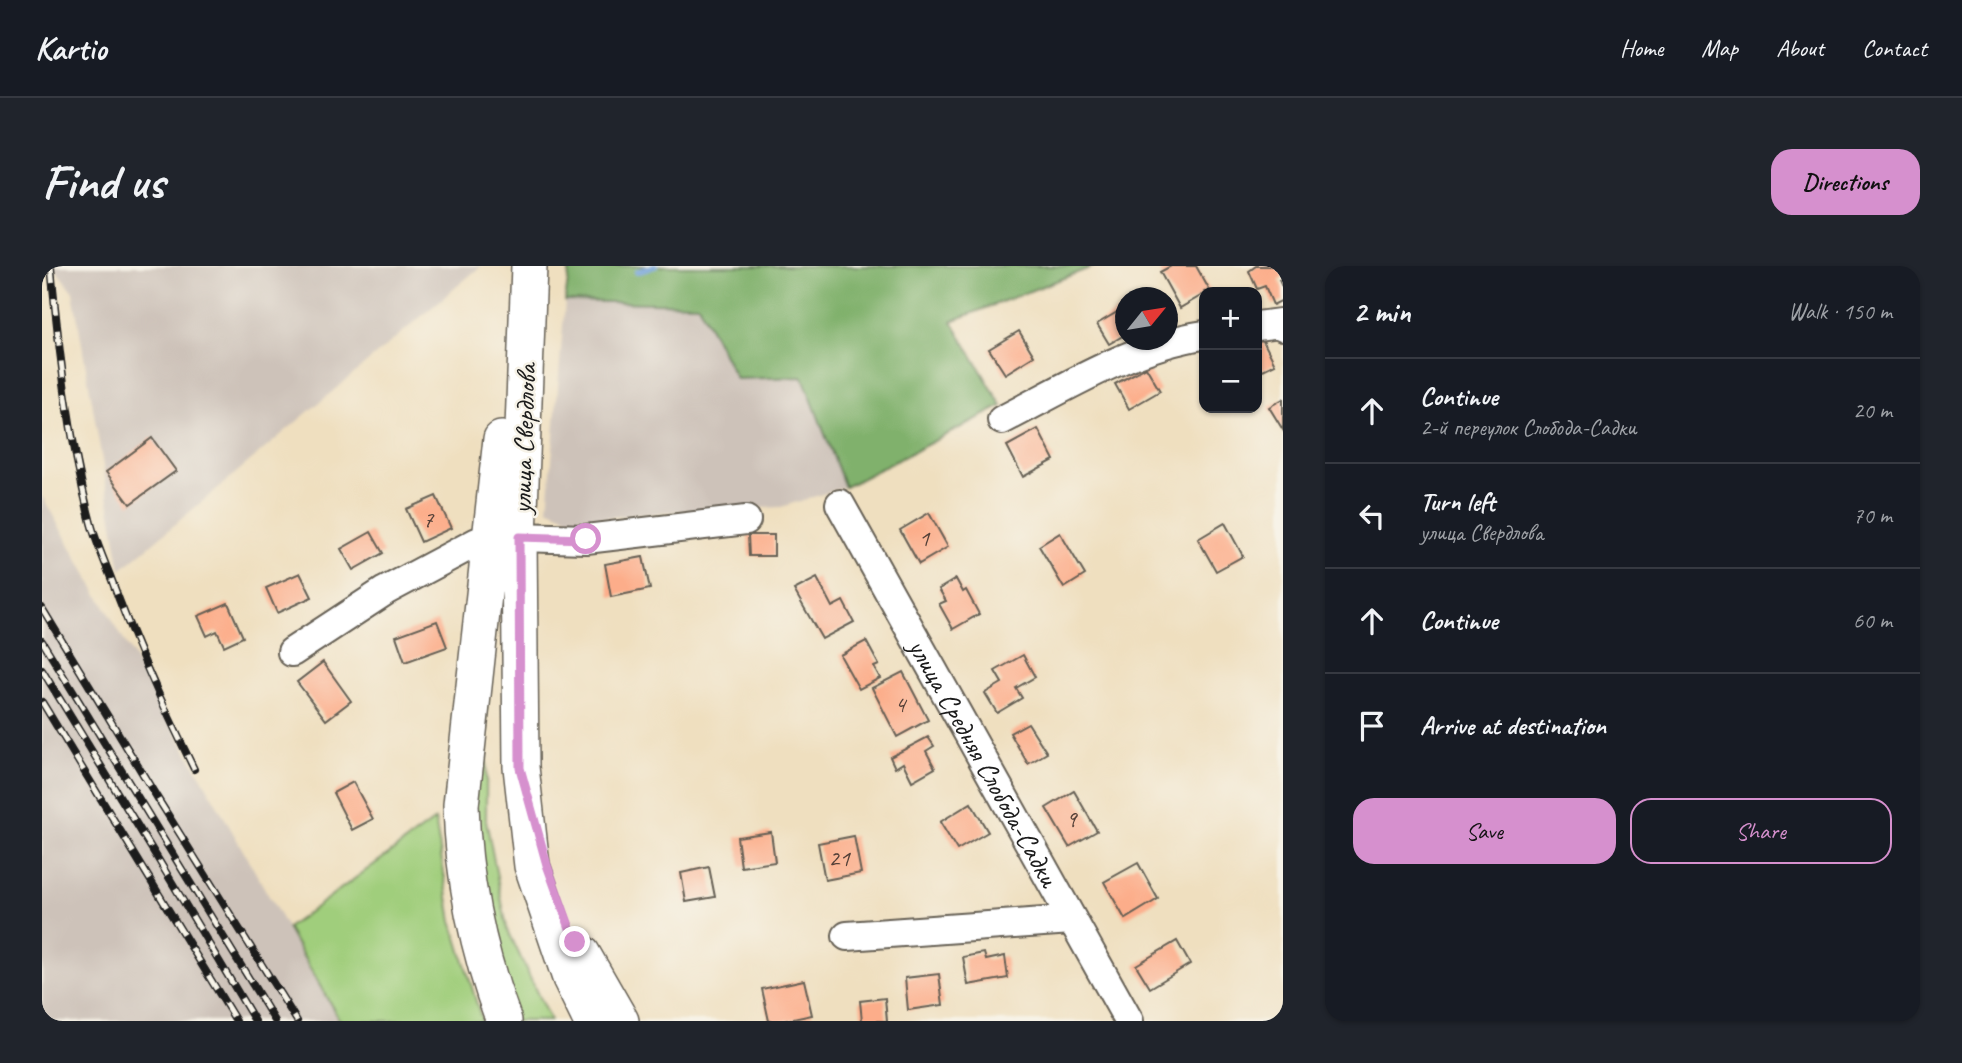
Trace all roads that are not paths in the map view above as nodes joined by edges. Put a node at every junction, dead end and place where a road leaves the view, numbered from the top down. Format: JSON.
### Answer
{"nodes":[{"id":1,"x":527,"y":266,"type":"edge"},
{"id":2,"x":1199,"y":336,"type":"edge"},
{"id":3,"x":1002,"y":420,"type":"dead end"},
{"id":4,"x":840,"y":504,"type":"dead end"},
{"id":5,"x":746,"y":520,"type":"dead end"},
{"id":6,"x":505,"y":540,"type":"junction"},
{"id":7,"x":292,"y":652,"type":"dead end"},
{"id":8,"x":520,"y":768,"type":"junction"},
{"id":9,"x":1072,"y":920,"type":"junction"},
{"id":10,"x":847,"y":936,"type":"dead end"},
{"id":11,"x":504,"y":1021,"type":"edge"},
{"id":12,"x":591,"y":1021,"type":"edge"},
{"id":13,"x":621,"y":1021,"type":"edge"},
{"id":14,"x":1129,"y":1021,"type":"edge"}],
"edges":[{"from":1,"to":6,"type":"main road"},
{"from":2,"to":3,"type":"street"},
{"from":4,"to":9,"type":"street","name":"улица Средняя Слобода-Садки"},
{"from":5,"to":6,"type":"street"},
{"from":6,"to":7,"type":"street"},
{"from":6,"to":8,"type":"main road","name":"улица Свердлова"},
{"from":6,"to":11,"type":"main road"},
{"from":8,"to":12,"type":"main road","name":"улица Свердлова"},
{"from":8,"to":13,"type":"main road"},
{"from":9,"to":10,"type":"street"},
{"from":9,"to":14,"type":"street","name":"улица Средняя Слобода-Садки"}]}
